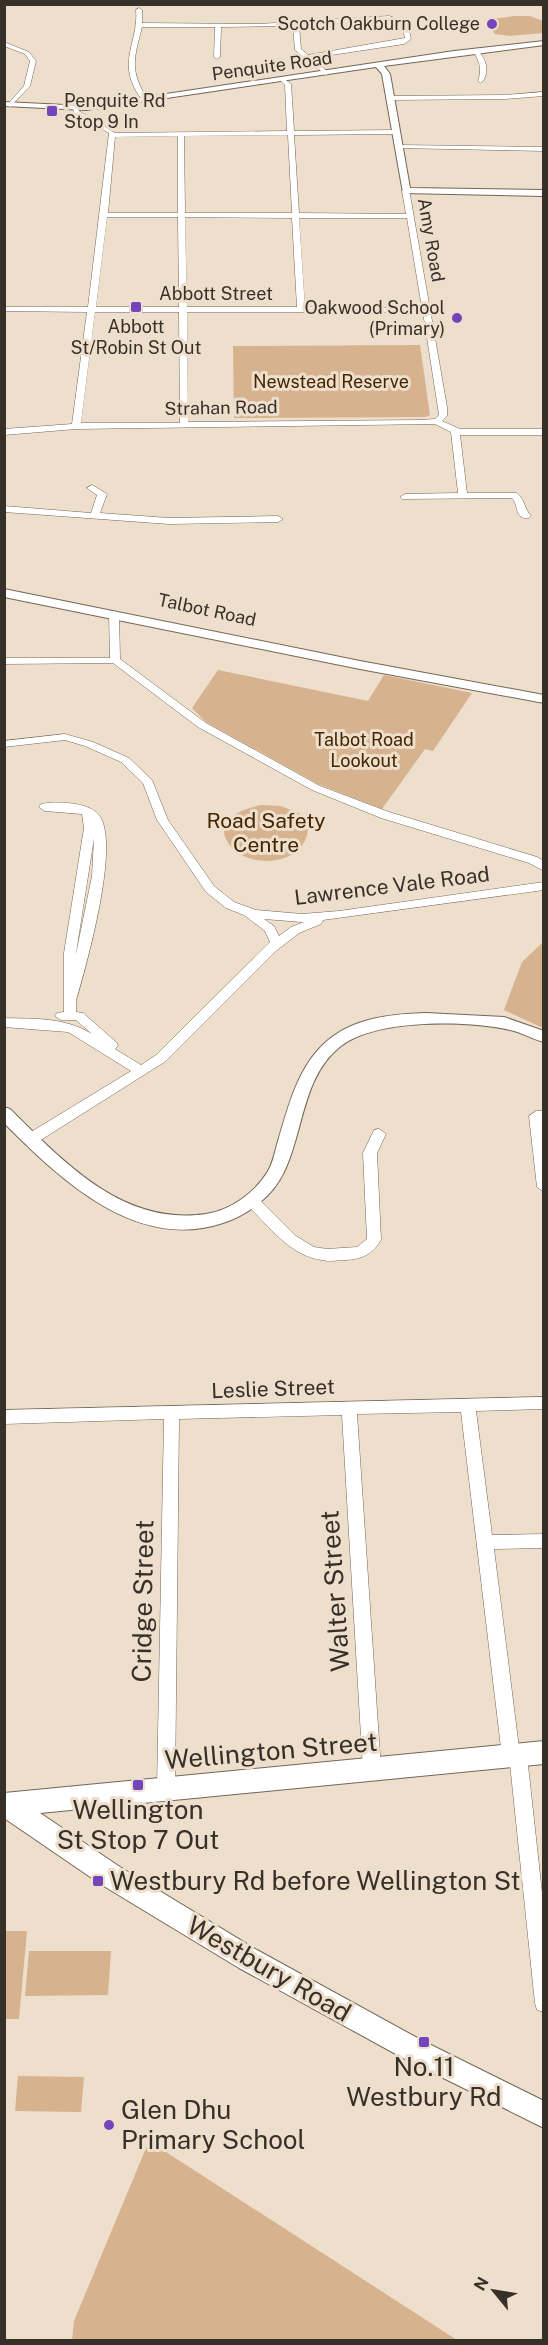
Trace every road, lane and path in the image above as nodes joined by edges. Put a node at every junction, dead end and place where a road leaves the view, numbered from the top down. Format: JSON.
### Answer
{"nodes":[{"id":1,"x":139,"y":10,"type":"dead end"},
{"id":2,"x":296,"y":24,"type":"junction"},
{"id":3,"x":140,"y":25,"type":"junction"},
{"id":4,"x":218,"y":26,"type":"junction"},
{"id":5,"x":543,"y":43,"type":"edge"},
{"id":6,"x":4,"y":44,"type":"edge"},
{"id":7,"x":476,"y":51,"type":"junction"},
{"id":8,"x":217,"y":57,"type":"dead end"},
{"id":9,"x":307,"y":57,"type":"junction"},
{"id":10,"x":379,"y":65,"type":"junction"},
{"id":11,"x":326,"y":73,"type":"junction"},
{"id":12,"x":283,"y":80,"type":"junction"},
{"id":13,"x":481,"y":81,"type":"dead end"},
{"id":14,"x":543,"y":94,"type":"edge"},
{"id":15,"x":391,"y":98,"type":"junction"},
{"id":16,"x":145,"y":100,"type":"junction"},
{"id":17,"x":6,"y":105,"type":"edge"},
{"id":18,"x":75,"y":109,"type":"junction"},
{"id":19,"x":397,"y":132,"type":"junction"},
{"id":20,"x":291,"y":133,"type":"junction"},
{"id":21,"x":112,"y":135,"type":"junction"},
{"id":22,"x":181,"y":135,"type":"junction"},
{"id":23,"x":399,"y":147,"type":"junction"},
{"id":24,"x":543,"y":149,"type":"edge"},
{"id":25,"x":406,"y":191,"type":"junction"},
{"id":26,"x":543,"y":193,"type":"edge"},
{"id":27,"x":104,"y":214,"type":"junction"},
{"id":28,"x":183,"y":215,"type":"junction"},
{"id":29,"x":296,"y":215,"type":"junction"},
{"id":30,"x":411,"y":216,"type":"junction"},
{"id":31,"x":4,"y":309,"type":"edge"},
{"id":32,"x":92,"y":309,"type":"junction"},
{"id":33,"x":183,"y":309,"type":"junction"},
{"id":34,"x":302,"y":310,"type":"junction"},
{"id":35,"x":427,"y":310,"type":"junction"},
{"id":36,"x":438,"y":421,"type":"junction"},
{"id":37,"x":184,"y":425,"type":"junction"},
{"id":38,"x":76,"y":426,"type":"junction"},
{"id":39,"x":454,"y":431,"type":"junction"},
{"id":40,"x":4,"y":432,"type":"edge"},
{"id":41,"x":543,"y":432,"type":"edge"},
{"id":42,"x":92,"y":488,"type":"dead end"},
{"id":43,"x":115,"y":490,"type":"dead end"},
{"id":44,"x":409,"y":493,"type":"dead end"},
{"id":45,"x":102,"y":494,"type":"junction"},
{"id":46,"x":463,"y":494,"type":"junction"},
{"id":47,"x":4,"y":509,"type":"edge"},
{"id":48,"x":519,"y":514,"type":"dead end"},
{"id":49,"x":95,"y":515,"type":"junction"},
{"id":50,"x":278,"y":519,"type":"dead end"},
{"id":51,"x":4,"y":591,"type":"edge"},
{"id":52,"x":114,"y":614,"type":"junction"},
{"id":53,"x":115,"y":660,"type":"junction"},
{"id":54,"x":4,"y":662,"type":"edge"},
{"id":55,"x":402,"y":671,"type":"junction"},
{"id":56,"x":543,"y":699,"type":"edge"},
{"id":57,"x":4,"y":744,"type":"edge"},
{"id":58,"x":45,"y":807,"type":"dead end"},
{"id":59,"x":543,"y":867,"type":"edge"},
{"id":60,"x":543,"y":886,"type":"edge"},
{"id":61,"x":239,"y":909,"type":"junction"},
{"id":62,"x":339,"y":915,"type":"junction"},
{"id":63,"x":271,"y":949,"type":"junction"},
{"id":64,"x":68,"y":1021,"type":"junction"},
{"id":65,"x":4,"y":1022,"type":"edge"},
{"id":66,"x":543,"y":1037,"type":"edge"},
{"id":67,"x":141,"y":1071,"type":"junction"},
{"id":68,"x":4,"y":1113,"type":"edge"},
{"id":69,"x":543,"y":1116,"type":"edge"},
{"id":70,"x":379,"y":1134,"type":"dead end"},
{"id":71,"x":31,"y":1139,"type":"junction"},
{"id":72,"x":543,"y":1186,"type":"edge"},
{"id":73,"x":252,"y":1201,"type":"junction"},
{"id":74,"x":543,"y":1403,"type":"edge"},
{"id":75,"x":468,"y":1404,"type":"junction"},
{"id":76,"x":349,"y":1408,"type":"junction"},
{"id":77,"x":172,"y":1413,"type":"junction"},
{"id":78,"x":4,"y":1417,"type":"edge"},
{"id":79,"x":543,"y":1541,"type":"edge"},
{"id":80,"x":485,"y":1542,"type":"junction"},
{"id":81,"x":543,"y":1752,"type":"edge"},
{"id":82,"x":514,"y":1756,"type":"junction"},
{"id":83,"x":372,"y":1770,"type":"junction"},
{"id":84,"x":166,"y":1789,"type":"junction"},
{"id":85,"x":5,"y":1805,"type":"edge"},
{"id":86,"x":543,"y":2003,"type":"edge"},
{"id":87,"x":543,"y":2115,"type":"edge"}],
"edges":[{"from":1,"to":3,"type":"street"},
{"from":2,"to":4,"type":"street"},
{"from":2,"to":9,"type":"street"},
{"from":2,"to":9,"type":"street"},
{"from":3,"to":4,"type":"street"},
{"from":3,"to":16,"type":"street"},
{"from":4,"to":8,"type":"street"},
{"from":5,"to":7,"type":"street","name":"Penquite Road"},
{"from":6,"to":17,"type":"street"},
{"from":7,"to":10,"type":"street","name":"Penquite Road"},
{"from":7,"to":13,"type":"street"},
{"from":9,"to":11,"type":"street"},
{"from":10,"to":11,"type":"street","name":"Penquite Road"},
{"from":10,"to":15,"type":"street","name":"Amy Road"},
{"from":11,"to":12,"type":"street","name":"Penquite Road"},
{"from":12,"to":16,"type":"street","name":"Penquite Road"},
{"from":12,"to":20,"type":"street"},
{"from":14,"to":15,"type":"street"},
{"from":15,"to":19,"type":"street","name":"Amy Road"},
{"from":16,"to":18,"type":"street","name":"Penquite Road"},
{"from":17,"to":18,"type":"street","name":"Penquite Road"},
{"from":18,"to":21,"type":"street"},
{"from":19,"to":20,"type":"street"},
{"from":19,"to":23,"type":"street","name":"Amy Road"},
{"from":20,"to":22,"type":"street"},
{"from":20,"to":29,"type":"street"},
{"from":21,"to":22,"type":"street"},
{"from":21,"to":27,"type":"street"},
{"from":22,"to":28,"type":"street"},
{"from":23,"to":24,"type":"street"},
{"from":23,"to":25,"type":"street","name":"Amy Road"},
{"from":25,"to":26,"type":"street"},
{"from":25,"to":30,"type":"street","name":"Amy Road"},
{"from":27,"to":28,"type":"street"},
{"from":27,"to":32,"type":"street"},
{"from":28,"to":29,"type":"street"},
{"from":28,"to":33,"type":"street"},
{"from":29,"to":30,"type":"street"},
{"from":29,"to":34,"type":"street"},
{"from":30,"to":35,"type":"street","name":"Amy Road"},
{"from":31,"to":32,"type":"street","name":"Abbott Street"},
{"from":32,"to":33,"type":"street","name":"Abbott Street"},
{"from":32,"to":38,"type":"street"},
{"from":33,"to":34,"type":"street","name":"Abbott Street"},
{"from":33,"to":37,"type":"street"},
{"from":34,"to":35,"type":"street","name":"Abbott Street"},
{"from":35,"to":36,"type":"street","name":"Amy Road"},
{"from":36,"to":37,"type":"street","name":"Strahan Road"},
{"from":36,"to":39,"type":"street"},
{"from":37,"to":38,"type":"street","name":"Strahan Road"},
{"from":38,"to":40,"type":"street","name":"Strahan Road"},
{"from":39,"to":41,"type":"street"},
{"from":39,"to":46,"type":"street"},
{"from":42,"to":45,"type":"street"},
{"from":43,"to":45,"type":"street"},
{"from":44,"to":46,"type":"street"},
{"from":45,"to":49,"type":"street"},
{"from":46,"to":48,"type":"street"},
{"from":47,"to":49,"type":"street"},
{"from":49,"to":50,"type":"street"},
{"from":51,"to":52,"type":"main road","name":"Talbot Road"},
{"from":51,"to":55,"type":"main road","name":"Talbot Road"},
{"from":52,"to":53,"type":"street"},
{"from":52,"to":55,"type":"main road","name":"Talbot Road"},
{"from":53,"to":54,"type":"street"},
{"from":53,"to":59,"type":"street"},
{"from":55,"to":56,"type":"main road","name":"Talbot Road"},
{"from":57,"to":61,"type":"street","name":"Lawrence Vale Road"},
{"from":58,"to":64,"type":"street"},
{"from":60,"to":62,"type":"street","name":"Lawrence Vale Road"},
{"from":61,"to":62,"type":"street","name":"Lawrence Vale Road"},
{"from":61,"to":63,"type":"street"},
{"from":62,"to":63,"type":"street"},
{"from":63,"to":67,"type":"street"},
{"from":64,"to":65,"type":"street"},
{"from":64,"to":67,"type":"street"},
{"from":66,"to":73,"type":"street"},
{"from":67,"to":71,"type":"street"},
{"from":68,"to":71,"type":"street"},
{"from":69,"to":72,"type":"street"},
{"from":70,"to":73,"type":"street"},
{"from":71,"to":73,"type":"street"},
{"from":74,"to":75,"type":"street","name":"Leslie Street"},
{"from":75,"to":76,"type":"street","name":"Leslie Street"},
{"from":75,"to":80,"type":"street"},
{"from":76,"to":77,"type":"street","name":"Leslie Street"},
{"from":76,"to":83,"type":"street","name":"Walter Street"},
{"from":77,"to":78,"type":"street","name":"Leslie Street"},
{"from":77,"to":84,"type":"street","name":"Cridge Street"},
{"from":79,"to":80,"type":"street"},
{"from":80,"to":82,"type":"street"},
{"from":81,"to":82,"type":"main road","name":"Wellington Street"},
{"from":82,"to":83,"type":"main road","name":"Wellington Street"},
{"from":82,"to":86,"type":"street"},
{"from":83,"to":84,"type":"main road","name":"Wellington Street"},
{"from":84,"to":85,"type":"main road","name":"Wellington Street"},
{"from":85,"to":87,"type":"main road","name":"Westbury Road"}]}
